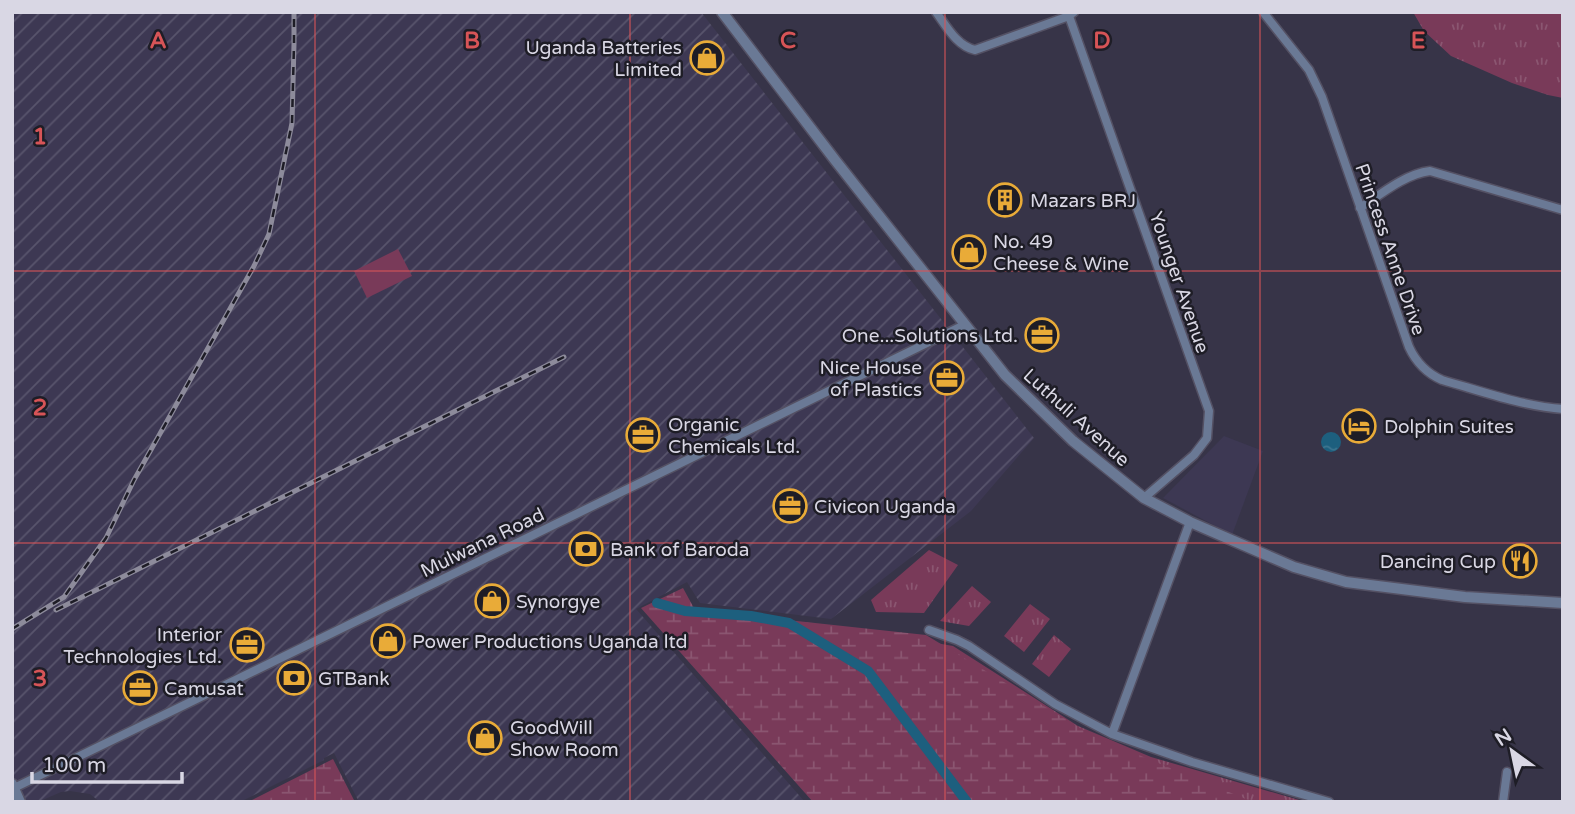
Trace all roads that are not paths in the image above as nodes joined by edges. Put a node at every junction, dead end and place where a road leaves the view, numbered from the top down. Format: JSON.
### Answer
{"nodes":[{"id":1,"x":722,"y":12,"type":"edge"},
{"id":2,"x":936,"y":12,"type":"edge"},
{"id":3,"x":1263,"y":12,"type":"edge"},
{"id":4,"x":1072,"y":14,"type":"edge"},
{"id":5,"x":1360,"y":208,"type":"junction"},
{"id":6,"x":1563,"y":209,"type":"edge"},
{"id":7,"x":964,"y":325,"type":"junction"},
{"id":8,"x":1563,"y":409,"type":"edge"},
{"id":9,"x":1144,"y":498,"type":"junction"},
{"id":10,"x":1191,"y":522,"type":"junction"},
{"id":11,"x":1563,"y":603,"type":"edge"},
{"id":12,"x":929,"y":630,"type":"dead end"},
{"id":13,"x":1112,"y":734,"type":"junction"},
{"id":14,"x":1507,"y":772,"type":"dead end"},
{"id":15,"x":13,"y":786,"type":"edge"},
{"id":16,"x":20,"y":802,"type":"edge"},
{"id":17,"x":1329,"y":802,"type":"edge"},
{"id":18,"x":1503,"y":802,"type":"edge"}],
"edges":[{"from":1,"to":7,"type":"street","name":"Luthuli Avenue"},
{"from":2,"to":4,"type":"street"},
{"from":3,"to":5,"type":"street","name":"Princess Anne Drive"},
{"from":4,"to":9,"type":"street","name":"Younger Avenue"},
{"from":5,"to":6,"type":"street"},
{"from":5,"to":8,"type":"street","name":"Princess Anne Drive"},
{"from":7,"to":9,"type":"street","name":"Luthuli Avenue"},
{"from":7,"to":15,"type":"street","name":"Mulwana Road"},
{"from":9,"to":10,"type":"street","name":"Luthuli Avenue"},
{"from":10,"to":11,"type":"street","name":"Luthuli Avenue"},
{"from":10,"to":13,"type":"street"},
{"from":12,"to":13,"type":"street"},
{"from":13,"to":17,"type":"street"},
{"from":14,"to":18,"type":"street"},
{"from":15,"to":16,"type":"street"}]}
